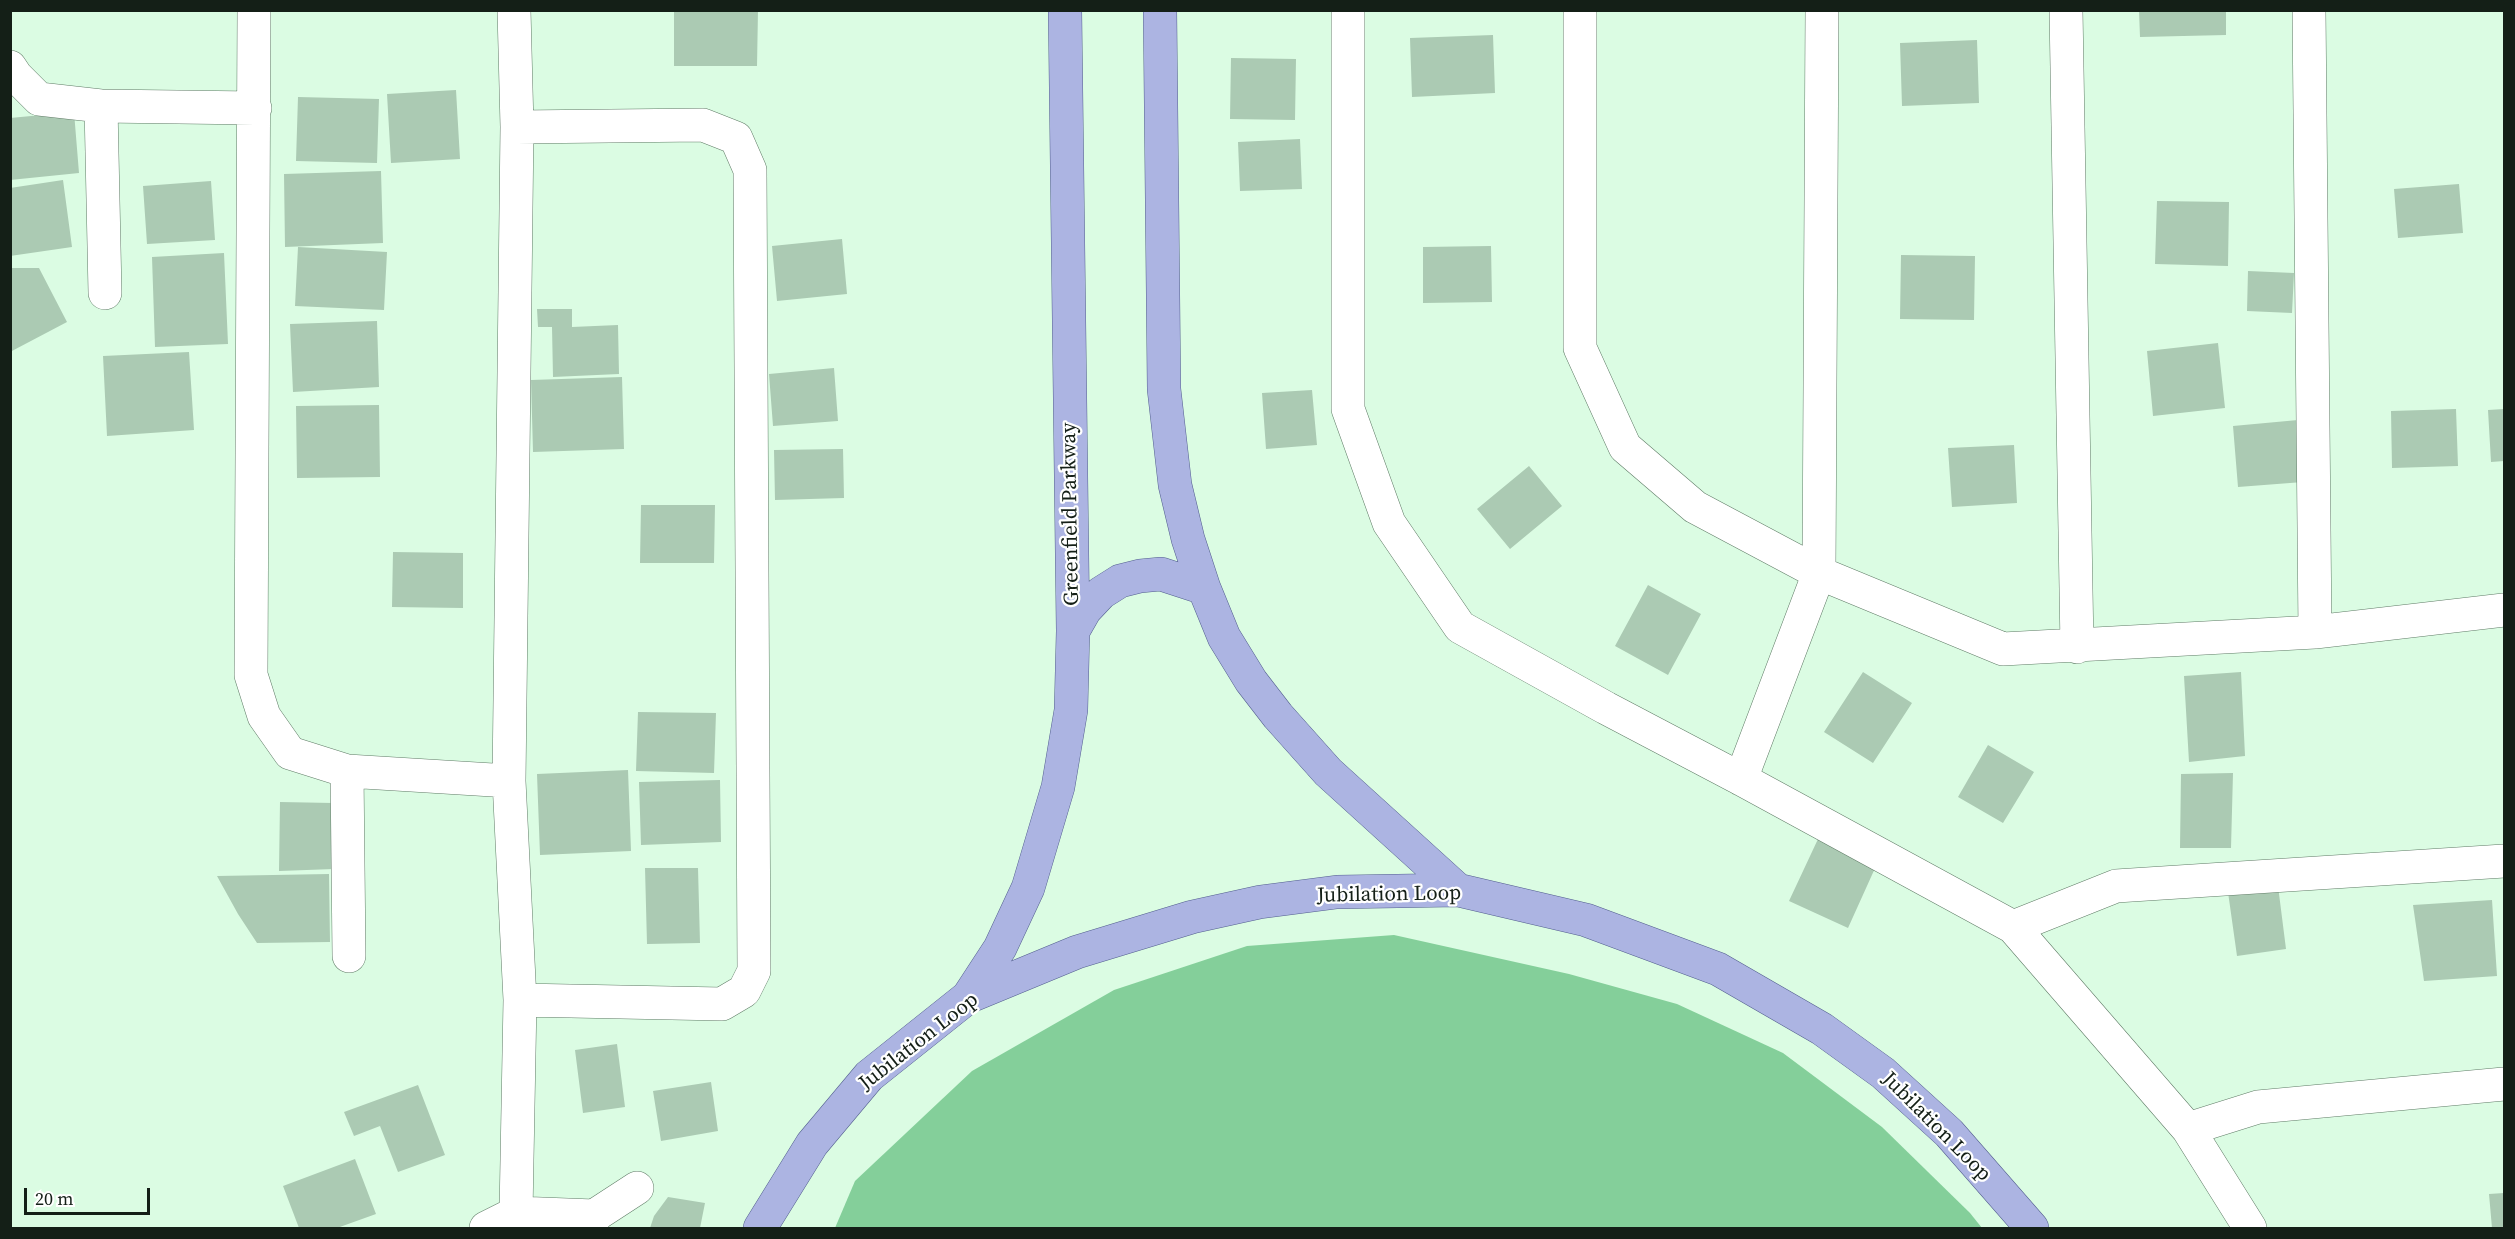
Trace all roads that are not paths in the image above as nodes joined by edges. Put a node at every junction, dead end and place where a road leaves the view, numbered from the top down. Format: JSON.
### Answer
{"nodes":[{"id":1,"x":254,"y":10,"type":"edge"},
{"id":2,"x":514,"y":10,"type":"edge"},
{"id":3,"x":1065,"y":10,"type":"edge"},
{"id":4,"x":1160,"y":10,"type":"edge"},
{"id":5,"x":1348,"y":10,"type":"edge"},
{"id":6,"x":1580,"y":10,"type":"edge"},
{"id":7,"x":1822,"y":10,"type":"edge"},
{"id":8,"x":2066,"y":10,"type":"edge"},
{"id":9,"x":2309,"y":10,"type":"edge"},
{"id":10,"x":10,"y":67,"type":"edge"},
{"id":11,"x":101,"y":106,"type":"junction"},
{"id":12,"x":255,"y":108,"type":"junction"},
{"id":13,"x":517,"y":127,"type":"junction"},
{"id":14,"x":105,"y":293,"type":"dead end"},
{"id":15,"x":1819,"y":573,"type":"junction"},
{"id":16,"x":1204,"y":588,"type":"junction"},
{"id":17,"x":2505,"y":610,"type":"edge"},
{"id":18,"x":1073,"y":631,"type":"junction"},
{"id":19,"x":2314,"y":632,"type":"junction"},
{"id":20,"x":2077,"y":647,"type":"junction"},
{"id":21,"x":346,"y":771,"type":"junction"},
{"id":22,"x":1741,"y":779,"type":"junction"},
{"id":23,"x":509,"y":781,"type":"junction"},
{"id":24,"x":2505,"y":861,"type":"edge"},
{"id":25,"x":1458,"y":890,"type":"junction"},
{"id":26,"x":2013,"y":927,"type":"junction"},
{"id":27,"x":349,"y":957,"type":"dead end"},
{"id":28,"x":968,"y":997,"type":"junction"},
{"id":29,"x":520,"y":1000,"type":"junction"},
{"id":30,"x":2505,"y":1084,"type":"edge"},
{"id":31,"x":2188,"y":1130,"type":"junction"},
{"id":32,"x":637,"y":1188,"type":"dead end"},
{"id":33,"x":516,"y":1213,"type":"junction"},
{"id":34,"x":593,"y":1222,"type":"edge"},
{"id":35,"x":486,"y":1228,"type":"edge"},
{"id":36,"x":760,"y":1228,"type":"edge"},
{"id":37,"x":2032,"y":1228,"type":"edge"},
{"id":38,"x":2250,"y":1228,"type":"edge"}],
"edges":[{"from":1,"to":12,"type":"street"},
{"from":2,"to":13,"type":"street"},
{"from":3,"to":18,"type":"main road","name":"Greenfield Parkway"},
{"from":4,"to":16,"type":"main road"},
{"from":5,"to":22,"type":"street"},
{"from":6,"to":15,"type":"street"},
{"from":7,"to":15,"type":"street"},
{"from":8,"to":20,"type":"street"},
{"from":9,"to":19,"type":"street"},
{"from":10,"to":11,"type":"street"},
{"from":11,"to":12,"type":"street"},
{"from":11,"to":14,"type":"street"},
{"from":12,"to":21,"type":"street"},
{"from":13,"to":23,"type":"street"},
{"from":13,"to":29,"type":"street"},
{"from":15,"to":20,"type":"street"},
{"from":15,"to":22,"type":"street"},
{"from":16,"to":18,"type":"main road"},
{"from":16,"to":25,"type":"main road"},
{"from":17,"to":19,"type":"street"},
{"from":18,"to":28,"type":"main road","name":"Greenfield Parkway"},
{"from":19,"to":20,"type":"street"},
{"from":21,"to":23,"type":"street"},
{"from":21,"to":27,"type":"street"},
{"from":22,"to":26,"type":"street"},
{"from":23,"to":29,"type":"street"},
{"from":24,"to":26,"type":"street"},
{"from":25,"to":28,"type":"main road","name":"Jubilation Loop"},
{"from":25,"to":37,"type":"main road","name":"Jubilation Loop"},
{"from":26,"to":31,"type":"street"},
{"from":28,"to":36,"type":"main road","name":"Jubilation Loop"},
{"from":29,"to":33,"type":"street"},
{"from":30,"to":31,"type":"street"},
{"from":31,"to":38,"type":"street"},
{"from":32,"to":34,"type":"street"},
{"from":33,"to":34,"type":"street"},
{"from":33,"to":35,"type":"street"}]}
